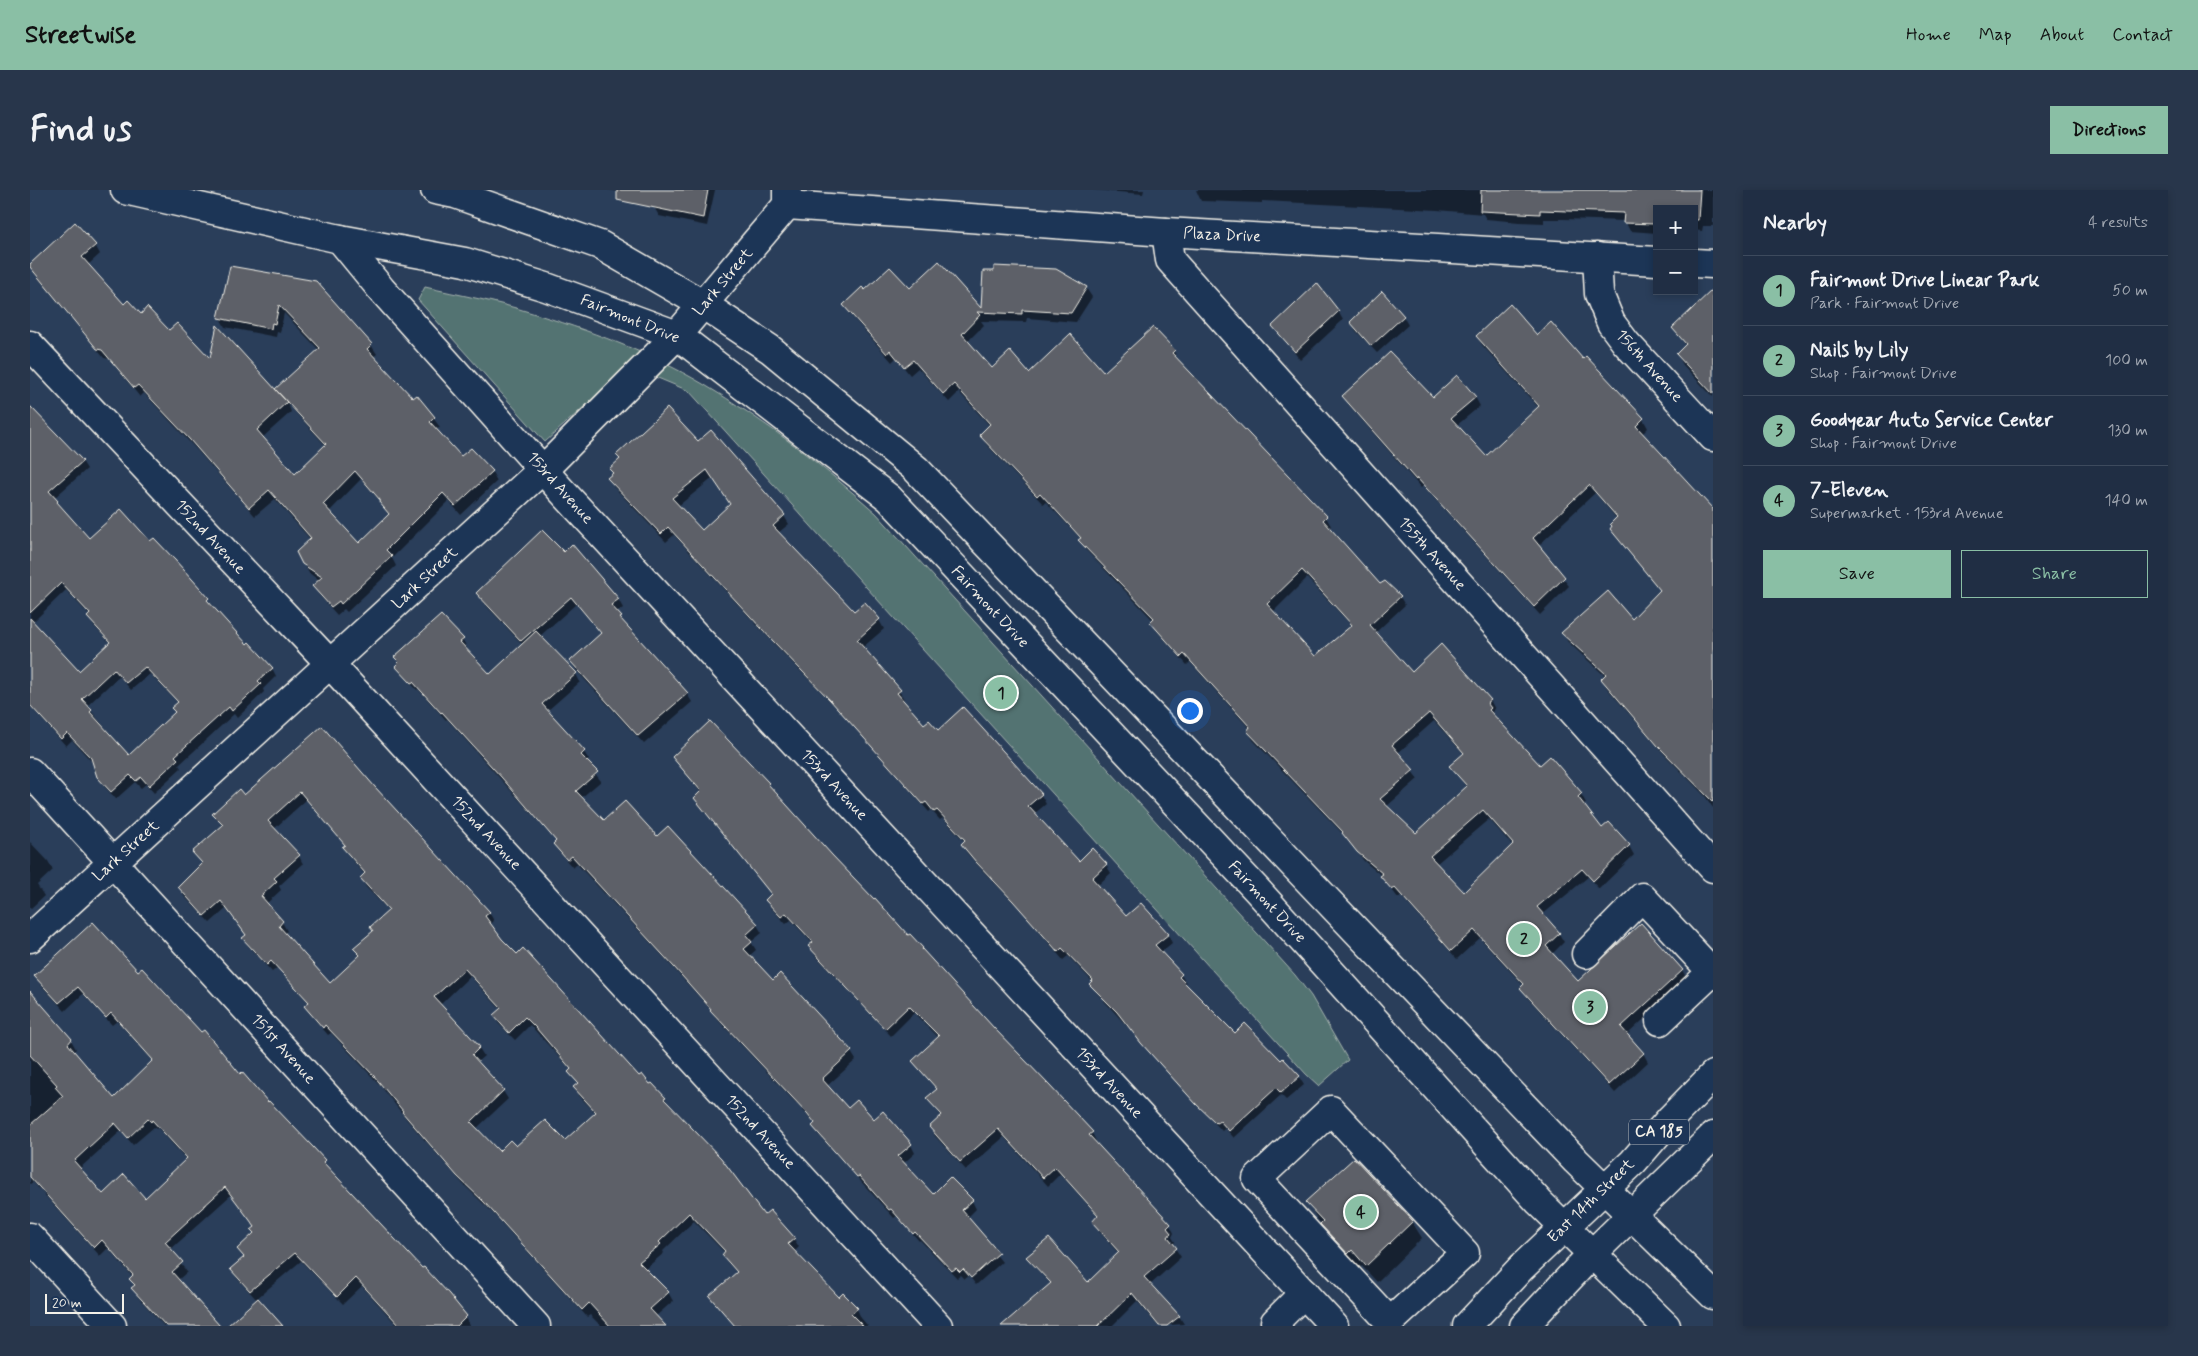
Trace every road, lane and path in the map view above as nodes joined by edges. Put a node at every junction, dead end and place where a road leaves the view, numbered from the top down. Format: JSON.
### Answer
{"nodes":[{"id":1,"x":125,"y":190,"type":"edge"},
{"id":2,"x":435,"y":190,"type":"edge"},
{"id":3,"x":787,"y":198,"type":"edge"},
{"id":4,"x":1166,"y":232,"type":"junction"},
{"id":5,"x":340,"y":239,"type":"junction"},
{"id":6,"x":1597,"y":257,"type":"junction"},
{"id":7,"x":1653,"y":261,"type":"edge"},
{"id":8,"x":1698,"y":263,"type":"edge"},
{"id":9,"x":1713,"y":264,"type":"edge"},
{"id":10,"x":704,"y":305,"type":"junction"},
{"id":11,"x":677,"y":335,"type":"junction"},
{"id":12,"x":30,"y":345,"type":"edge"},
{"id":13,"x":1713,"y":437,"type":"edge"},
{"id":14,"x":543,"y":470,"type":"junction"},
{"id":15,"x":331,"y":664,"type":"junction"},
{"id":16,"x":30,"y":772,"type":"edge"},
{"id":17,"x":113,"y":863,"type":"junction"},
{"id":18,"x":1713,"y":868,"type":"edge"},
{"id":19,"x":30,"y":938,"type":"edge"},
{"id":20,"x":1586,"y":954,"type":"dead end"},
{"id":21,"x":1660,"y":1021,"type":"dead end"},
{"id":22,"x":1713,"y":1075,"type":"edge"},
{"id":23,"x":1713,"y":1136,"type":"edge"},
{"id":24,"x":1603,"y":1189,"type":"junction"},
{"id":25,"x":1631,"y":1216,"type":"junction"},
{"id":26,"x":1565,"y":1227,"type":"junction"},
{"id":27,"x":30,"y":1236,"type":"edge"},
{"id":28,"x":1592,"y":1254,"type":"junction"},
{"id":29,"x":1437,"y":1281,"type":"joint"},
{"id":30,"x":1304,"y":1293,"type":"junction"},
{"id":31,"x":1713,"y":1296,"type":"edge"},
{"id":32,"x":112,"y":1326,"type":"edge"},
{"id":33,"x":536,"y":1326,"type":"edge"},
{"id":34,"x":938,"y":1326,"type":"edge"},
{"id":35,"x":1278,"y":1326,"type":"edge"},
{"id":36,"x":1334,"y":1326,"type":"edge"},
{"id":37,"x":1467,"y":1326,"type":"edge"},
{"id":38,"x":1524,"y":1326,"type":"edge"},
{"id":39,"x":1666,"y":1326,"type":"edge"}],
"edges":[{"from":1,"to":5,"type":"street","name":"Fairmont Drive"},
{"from":2,"to":10,"type":"street"},
{"from":3,"to":4,"type":"street","name":"Plaza Drive"},
{"from":3,"to":10,"type":"street","name":"Lark Street"},
{"from":4,"to":6,"type":"street","name":"Plaza Drive"},
{"from":4,"to":18,"type":"street","name":"155th Avenue"},
{"from":5,"to":11,"type":"street","name":"Fairmont Drive"},
{"from":5,"to":14,"type":"street","name":"153rd Avenue"},
{"from":6,"to":7,"type":"street","name":"Plaza Drive"},
{"from":6,"to":13,"type":"street","name":"156th Avenue"},
{"from":8,"to":9,"type":"street"},
{"from":10,"to":11,"type":"street","name":"Lark Street"},
{"from":10,"to":24,"type":"street"},
{"from":11,"to":14,"type":"street","name":"Lark Street"},
{"from":11,"to":26,"type":"street","name":"Fairmont Drive"},
{"from":12,"to":15,"type":"street","name":"152nd Avenue"},
{"from":14,"to":15,"type":"street","name":"Lark Street"},
{"from":14,"to":30,"type":"street","name":"153rd Avenue"},
{"from":15,"to":17,"type":"street","name":"Lark Street"},
{"from":15,"to":34,"type":"street","name":"152nd Avenue"},
{"from":16,"to":17,"type":"street","name":"151st Avenue"},
{"from":17,"to":19,"type":"street","name":"Lark Street"},
{"from":17,"to":33,"type":"street","name":"151st Avenue"},
{"from":20,"to":21,"type":"street"},
{"from":22,"to":24,"type":"street","name":"East 14th Street","number":"CA 185"},
{"from":23,"to":25,"type":"street","number":"CA 185"},
{"from":24,"to":25,"type":"street"},
{"from":24,"to":26,"type":"street","name":"East 14th Street","number":"CA 185"},
{"from":25,"to":28,"type":"street","number":"CA 185"},
{"from":25,"to":31,"type":"street"},
{"from":26,"to":28,"type":"street","name":"Fairmont Drive"},
{"from":26,"to":37,"type":"street","name":"East 14th Street","number":"CA 185"},
{"from":27,"to":32,"type":"street"},
{"from":28,"to":38,"type":"street","number":"CA 185"},
{"from":28,"to":39,"type":"street","name":"Fairmont Drive"},
{"from":29,"to":29,"type":"street"},
{"from":30,"to":35,"type":"street"},
{"from":30,"to":36,"type":"street","name":"153rd Avenue"}]}
